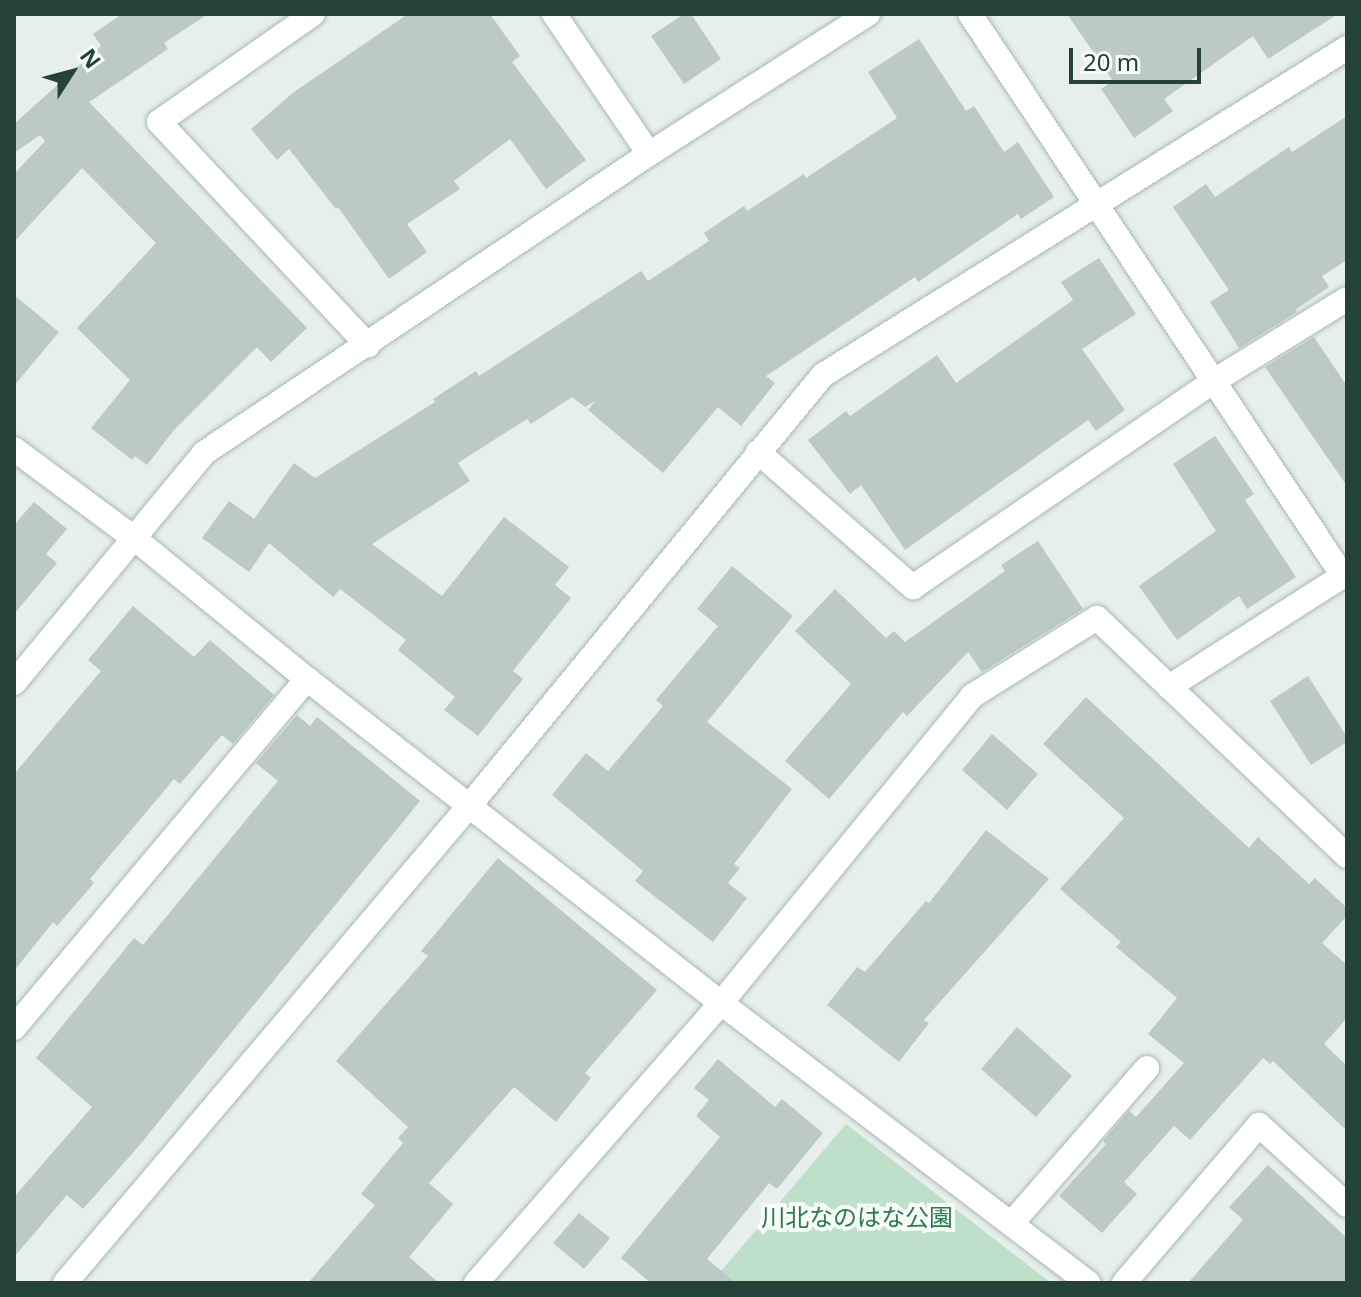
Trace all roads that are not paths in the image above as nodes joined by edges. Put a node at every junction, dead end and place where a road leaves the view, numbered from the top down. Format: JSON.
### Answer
{"nodes":[{"id":1,"x":313,"y":14,"type":"edge"},
{"id":2,"x":554,"y":14,"type":"edge"},
{"id":3,"x":868,"y":14,"type":"edge"},
{"id":4,"x":970,"y":14,"type":"edge"},
{"id":5,"x":1347,"y":48,"type":"edge"},
{"id":6,"x":649,"y":154,"type":"junction"},
{"id":7,"x":1096,"y":204,"type":"junction"},
{"id":8,"x":1347,"y":299,"type":"edge"},
{"id":9,"x":368,"y":345,"type":"junction"},
{"id":10,"x":1214,"y":381,"type":"junction"},
{"id":11,"x":14,"y":449,"type":"edge"},
{"id":12,"x":758,"y":452,"type":"junction"},
{"id":13,"x":134,"y":538,"type":"junction"},
{"id":14,"x":1345,"y":574,"type":"edge"},
{"id":15,"x":307,"y":679,"type":"junction"},
{"id":16,"x":14,"y":683,"type":"edge"},
{"id":17,"x":1169,"y":687,"type":"junction"},
{"id":18,"x":470,"y":805,"type":"junction"},
{"id":19,"x":1347,"y":856,"type":"edge"},
{"id":20,"x":721,"y":1003,"type":"junction"},
{"id":21,"x":14,"y":1028,"type":"edge"},
{"id":22,"x":1147,"y":1068,"type":"dead end"},
{"id":23,"x":1347,"y":1205,"type":"edge"},
{"id":24,"x":1011,"y":1224,"type":"junction"},
{"id":25,"x":65,"y":1283,"type":"edge"},
{"id":26,"x":476,"y":1283,"type":"edge"},
{"id":27,"x":1088,"y":1283,"type":"edge"},
{"id":28,"x":1124,"y":1283,"type":"edge"}],
"edges":[{"from":1,"to":9,"type":"street"},
{"from":2,"to":6,"type":"street"},
{"from":3,"to":6,"type":"street"},
{"from":4,"to":7,"type":"street"},
{"from":5,"to":7,"type":"street"},
{"from":6,"to":9,"type":"street"},
{"from":7,"to":10,"type":"street"},
{"from":7,"to":12,"type":"street"},
{"from":8,"to":10,"type":"street"},
{"from":9,"to":13,"type":"street"},
{"from":10,"to":12,"type":"street"},
{"from":10,"to":14,"type":"street"},
{"from":11,"to":13,"type":"street"},
{"from":12,"to":18,"type":"street"},
{"from":13,"to":15,"type":"street"},
{"from":13,"to":16,"type":"street"},
{"from":14,"to":17,"type":"street"},
{"from":15,"to":18,"type":"street"},
{"from":15,"to":21,"type":"street"},
{"from":17,"to":19,"type":"street"},
{"from":17,"to":20,"type":"street"},
{"from":18,"to":20,"type":"street"},
{"from":18,"to":25,"type":"street"},
{"from":20,"to":24,"type":"street"},
{"from":20,"to":26,"type":"street"},
{"from":22,"to":24,"type":"street"},
{"from":23,"to":28,"type":"street"},
{"from":24,"to":27,"type":"street"}]}
